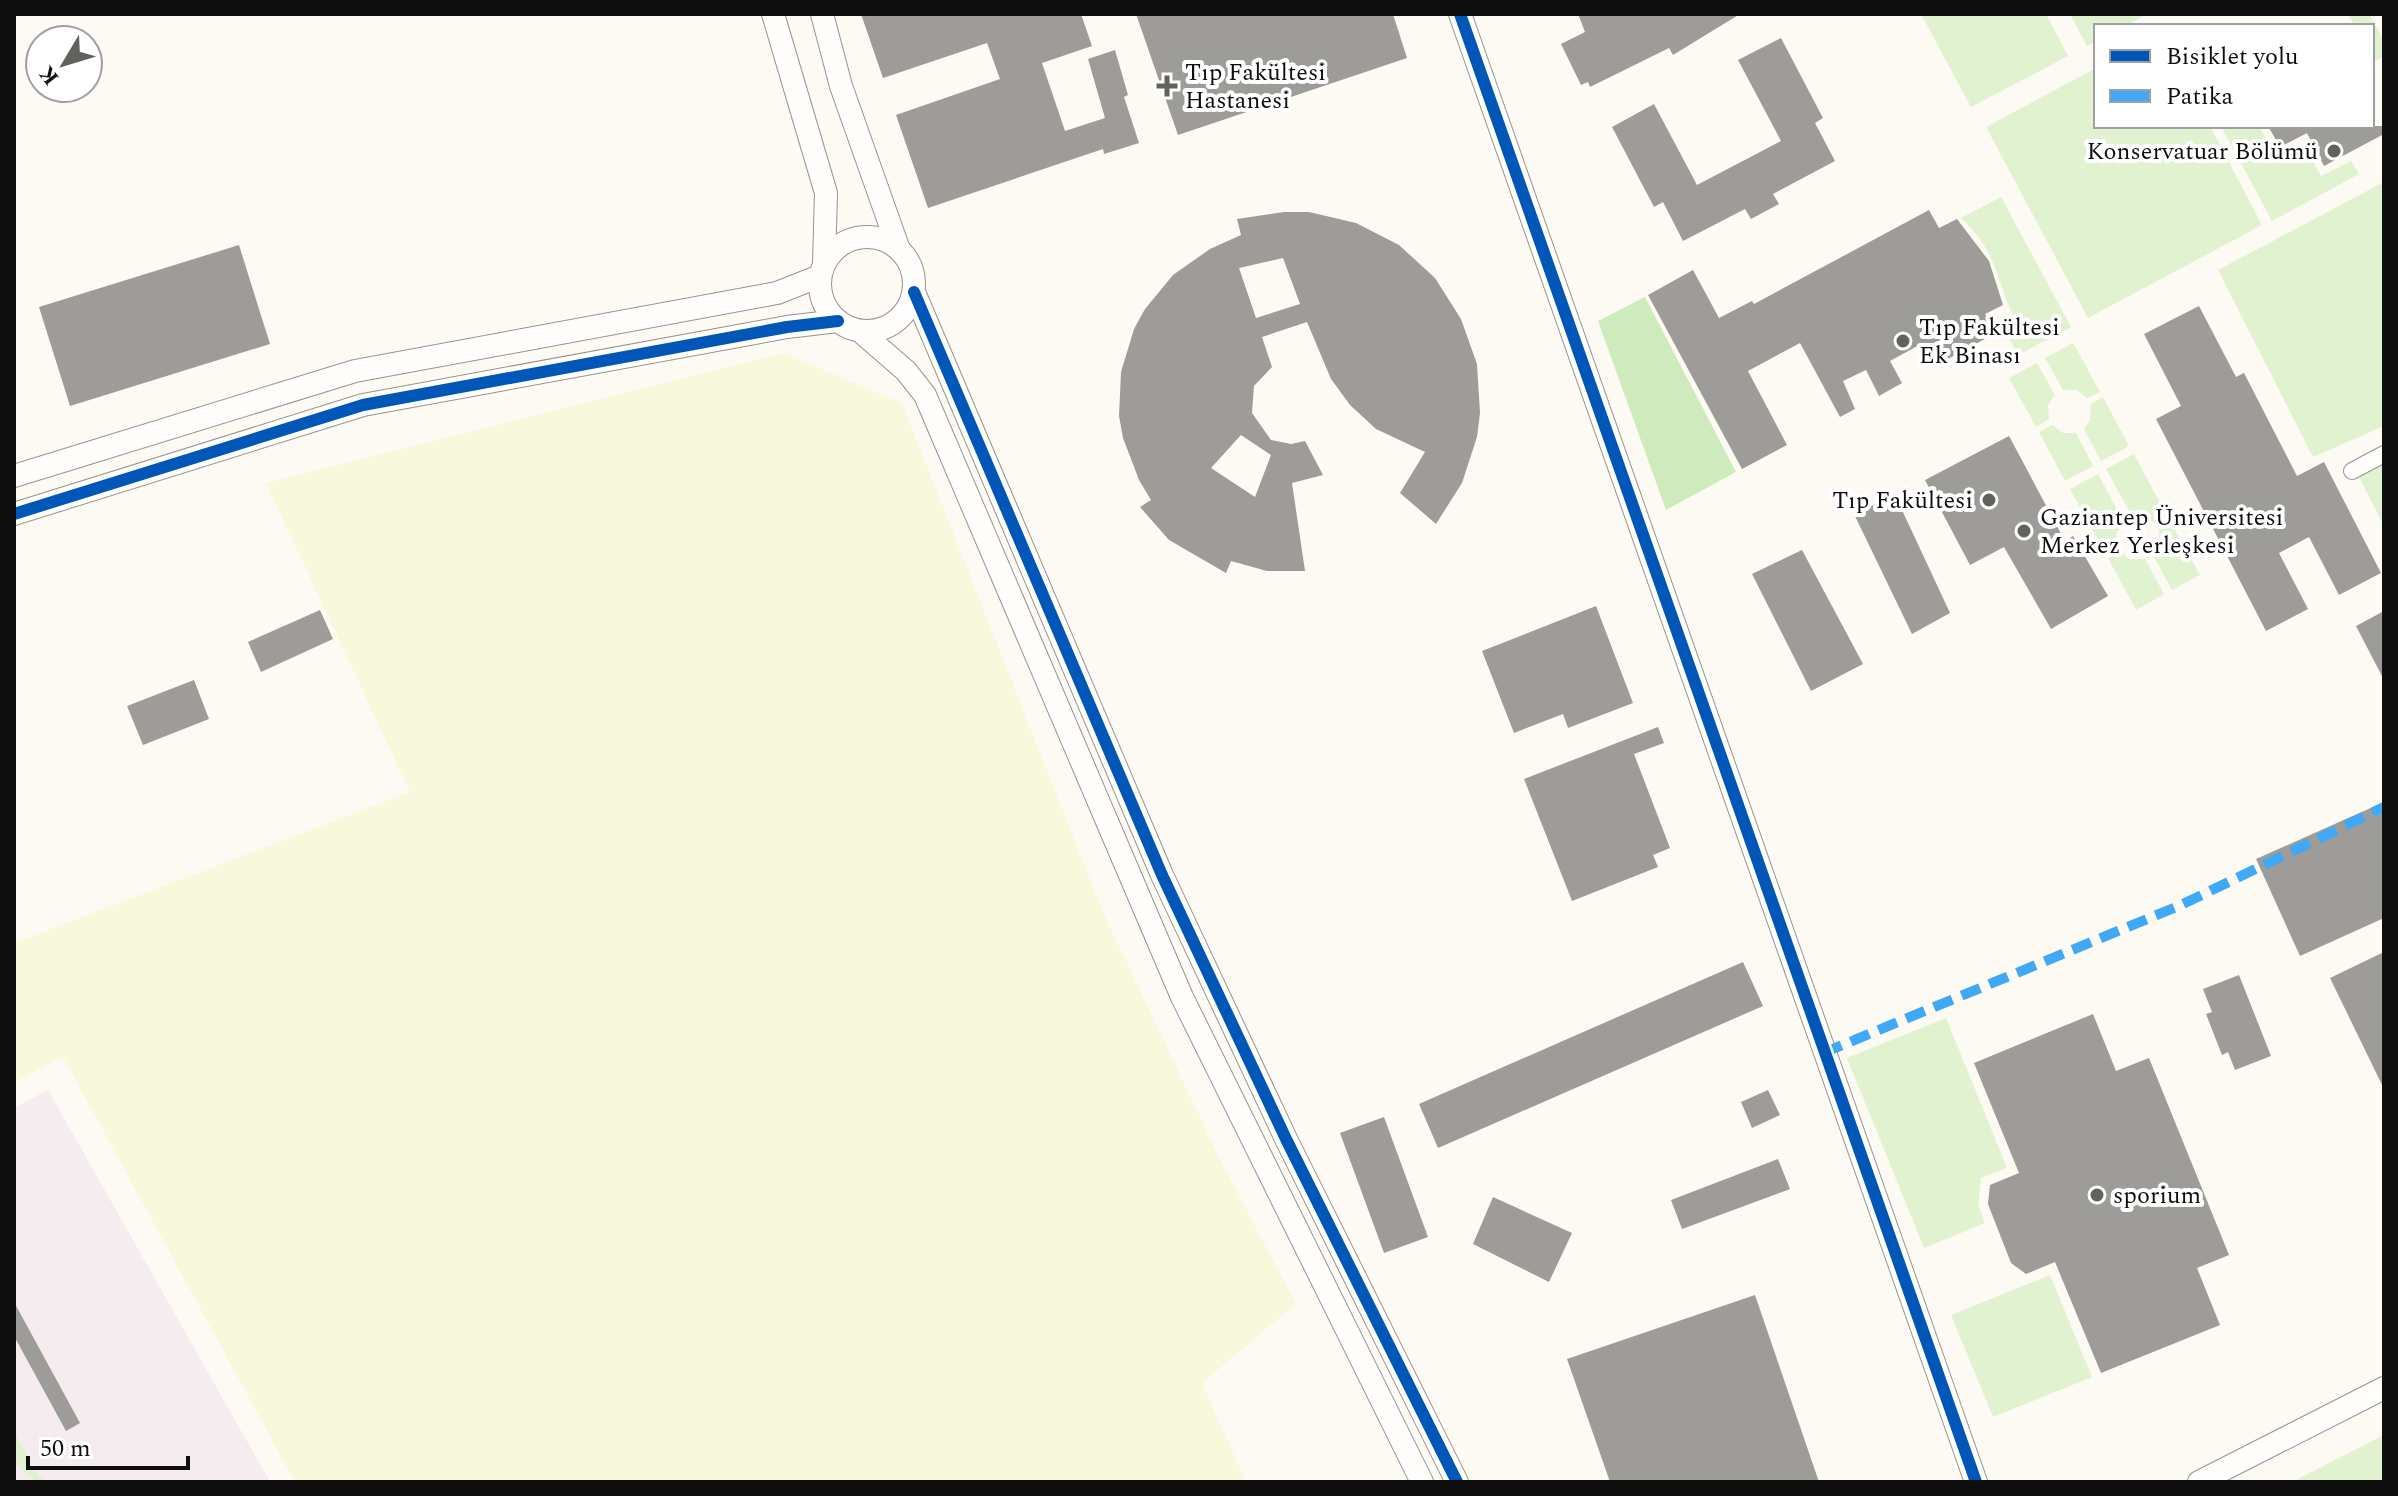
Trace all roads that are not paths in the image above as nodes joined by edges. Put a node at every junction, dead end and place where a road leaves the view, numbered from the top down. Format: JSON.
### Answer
{"nodes":[{"id":1,"x":773,"y":14,"type":"edge"},
{"id":2,"x":822,"y":14,"type":"edge"},
{"id":3,"x":1460,"y":14,"type":"edge"},
{"id":4,"x":898,"y":247,"type":"junction"},
{"id":5,"x":822,"y":270,"type":"junction"},
{"id":6,"x":914,"y":292,"type":"junction"},
{"id":7,"x":838,"y":321,"type":"junction"},
{"id":8,"x":860,"y":331,"type":"junction"},
{"id":9,"x":2384,"y":454,"type":"edge"},
{"id":10,"x":2352,"y":471,"type":"dead end"},
{"id":11,"x":14,"y":476,"type":"edge"},
{"id":12,"x":14,"y":514,"type":"edge"},
{"id":13,"x":2384,"y":1388,"type":"edge"},
{"id":14,"x":1422,"y":1482,"type":"edge"},
{"id":15,"x":1457,"y":1482,"type":"edge"},
{"id":16,"x":1976,"y":1482,"type":"edge"},
{"id":17,"x":2199,"y":1482,"type":"edge"}],
"edges":[{"from":1,"to":5,"type":"street"},
{"from":2,"to":4,"type":"street"},
{"from":3,"to":16,"type":"street"},
{"from":4,"to":5,"type":"street"},
{"from":4,"to":6,"type":"street"},
{"from":5,"to":7,"type":"street"},
{"from":5,"to":11,"type":"street"},
{"from":6,"to":8,"type":"street"},
{"from":6,"to":15,"type":"street"},
{"from":7,"to":8,"type":"street"},
{"from":7,"to":12,"type":"street"},
{"from":8,"to":14,"type":"street"},
{"from":9,"to":10,"type":"street"},
{"from":13,"to":17,"type":"street"}]}
